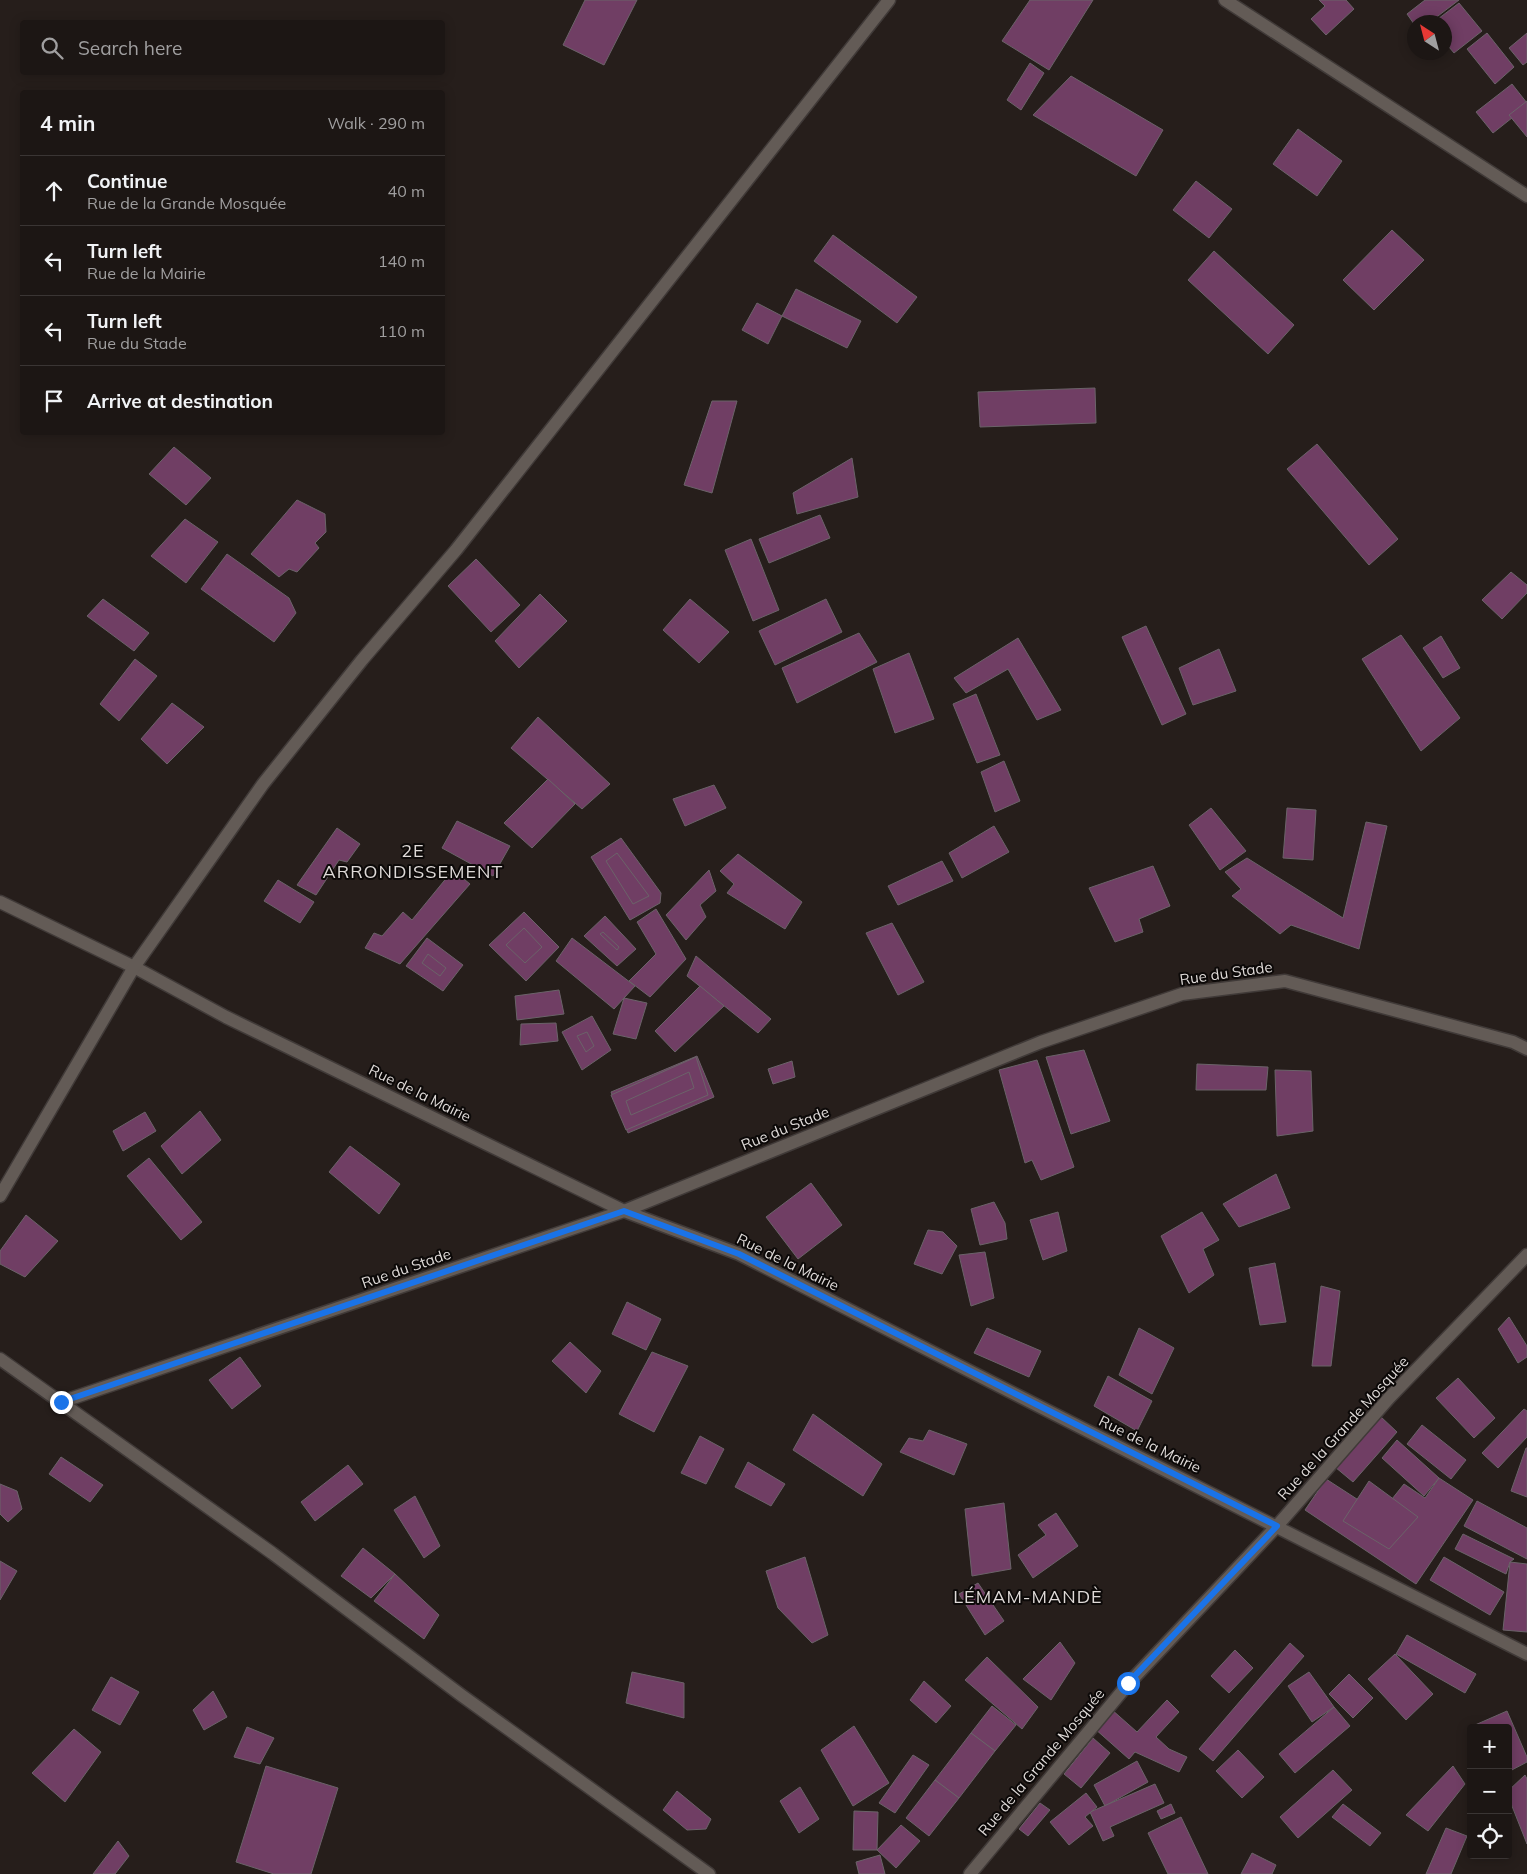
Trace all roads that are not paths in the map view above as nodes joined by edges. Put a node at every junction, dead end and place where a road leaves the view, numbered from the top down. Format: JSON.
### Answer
{"nodes":[{"id":1,"x":889,"y":0,"type":"edge"},
{"id":2,"x":1225,"y":0,"type":"edge"},
{"id":3,"x":1527,"y":196,"type":"edge"},
{"id":4,"x":0,"y":902,"type":"edge"},
{"id":5,"x":134,"y":967,"type":"junction"},
{"id":6,"x":1527,"y":1049,"type":"edge"},
{"id":7,"x":0,"y":1196,"type":"edge"},
{"id":8,"x":624,"y":1211,"type":"junction"},
{"id":9,"x":1527,"y":1255,"type":"edge"},
{"id":10,"x":0,"y":1360,"type":"edge"},
{"id":11,"x":61,"y":1402,"type":"junction"},
{"id":12,"x":1277,"y":1526,"type":"junction"},
{"id":13,"x":1527,"y":1654,"type":"edge"},
{"id":14,"x":709,"y":1874,"type":"edge"},
{"id":15,"x":970,"y":1874,"type":"edge"}],
"edges":[{"from":1,"to":5,"type":"street"},
{"from":2,"to":3,"type":"street"},
{"from":4,"to":5,"type":"street","name":"Rue de la Mairie"},
{"from":5,"to":7,"type":"street"},
{"from":5,"to":8,"type":"street","name":"Rue de la Mairie"},
{"from":6,"to":8,"type":"street","name":"Rue du Stade"},
{"from":8,"to":11,"type":"street","name":"Rue du Stade"},
{"from":8,"to":12,"type":"street","name":"Rue de la Mairie"},
{"from":9,"to":12,"type":"street","name":"Rue de la Grande Mosquée"},
{"from":10,"to":11,"type":"street"},
{"from":11,"to":14,"type":"street"},
{"from":12,"to":13,"type":"street","name":"Rue de la Mairie"},
{"from":12,"to":15,"type":"street","name":"Rue de la Grande Mosquée"}]}
